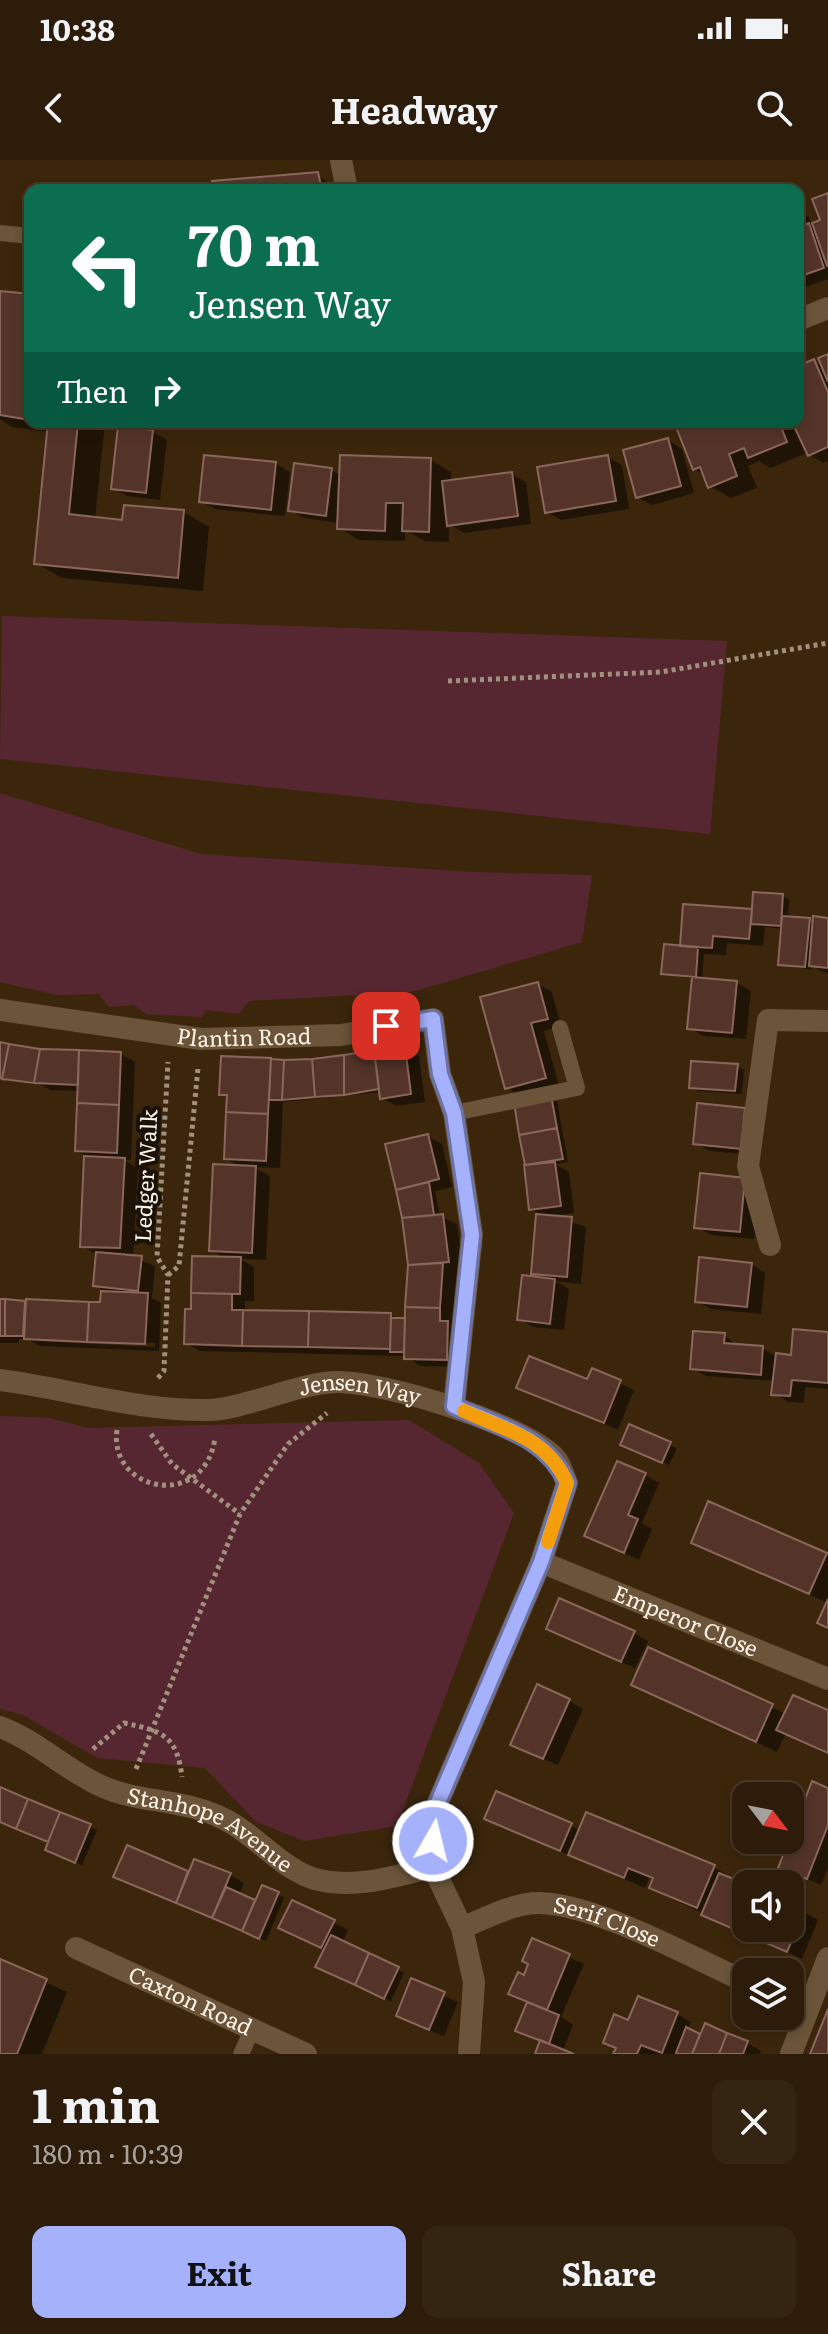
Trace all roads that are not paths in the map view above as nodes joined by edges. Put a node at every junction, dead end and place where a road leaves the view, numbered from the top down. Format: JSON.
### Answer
{"nodes":[{"id":1,"x":341,"y":160,"type":"edge"},
{"id":2,"x":346,"y":184,"type":"edge"},
{"id":3,"x":0,"y":233,"type":"edge"},
{"id":4,"x":24,"y":235,"type":"edge"},
{"id":5,"x":828,"y":308,"type":"edge"},
{"id":6,"x":804,"y":318,"type":"edge"},
{"id":7,"x":0,"y":1010,"type":"edge"},
{"id":8,"x":828,"y":1021,"type":"edge"},
{"id":9,"x":560,"y":1028,"type":"dead end"},
{"id":10,"x":454,"y":1113,"type":"junction"},
{"id":11,"x":770,"y":1245,"type":"dead end"},
{"id":12,"x":0,"y":1380,"type":"edge"},
{"id":13,"x":454,"y":1406,"type":"junction"},
{"id":14,"x":541,"y":1562,"type":"junction"},
{"id":15,"x":828,"y":1679,"type":"edge"},
{"id":16,"x":0,"y":1727,"type":"edge"},
{"id":17,"x":433,"y":1867,"type":"junction"},
{"id":18,"x":462,"y":1928,"type":"junction"},
{"id":19,"x":76,"y":1948,"type":"dead end"},
{"id":20,"x":828,"y":1958,"type":"edge"},
{"id":21,"x":732,"y":1976,"type":"edge"},
{"id":22,"x":804,"y":1997,"type":"edge"},
{"id":23,"x":252,"y":2030,"type":"junction"},
{"id":24,"x":795,"y":2030,"type":"edge"},
{"id":25,"x":241,"y":2054,"type":"edge"},
{"id":26,"x":306,"y":2054,"type":"edge"},
{"id":27,"x":469,"y":2054,"type":"edge"},
{"id":28,"x":791,"y":2054,"type":"edge"}],
"edges":[{"from":1,"to":2,"type":"street"},
{"from":3,"to":4,"type":"lane"},
{"from":5,"to":6,"type":"street"},
{"from":7,"to":10,"type":"street","name":"Plantin Road"},
{"from":8,"to":11,"type":"street"},
{"from":9,"to":10,"type":"lane"},
{"from":10,"to":13,"type":"street","name":"Plantin Road"},
{"from":12,"to":13,"type":"street","name":"Jensen Way"},
{"from":13,"to":14,"type":"street","name":"Jensen Way"},
{"from":14,"to":15,"type":"street","name":"Emperor Close"},
{"from":14,"to":17,"type":"street","name":"Jensen Way"},
{"from":16,"to":17,"type":"street","name":"Stanhope Avenue"},
{"from":17,"to":18,"type":"street","name":"Jensen Way"},
{"from":18,"to":21,"type":"street","name":"Serif Close"},
{"from":18,"to":27,"type":"street","name":"Jensen Way"},
{"from":19,"to":23,"type":"street","name":"Caxton Road"},
{"from":20,"to":22,"type":"street"},
{"from":23,"to":25,"type":"lane"},
{"from":23,"to":26,"type":"street","name":"Caxton Road"},
{"from":24,"to":28,"type":"street"}]}
